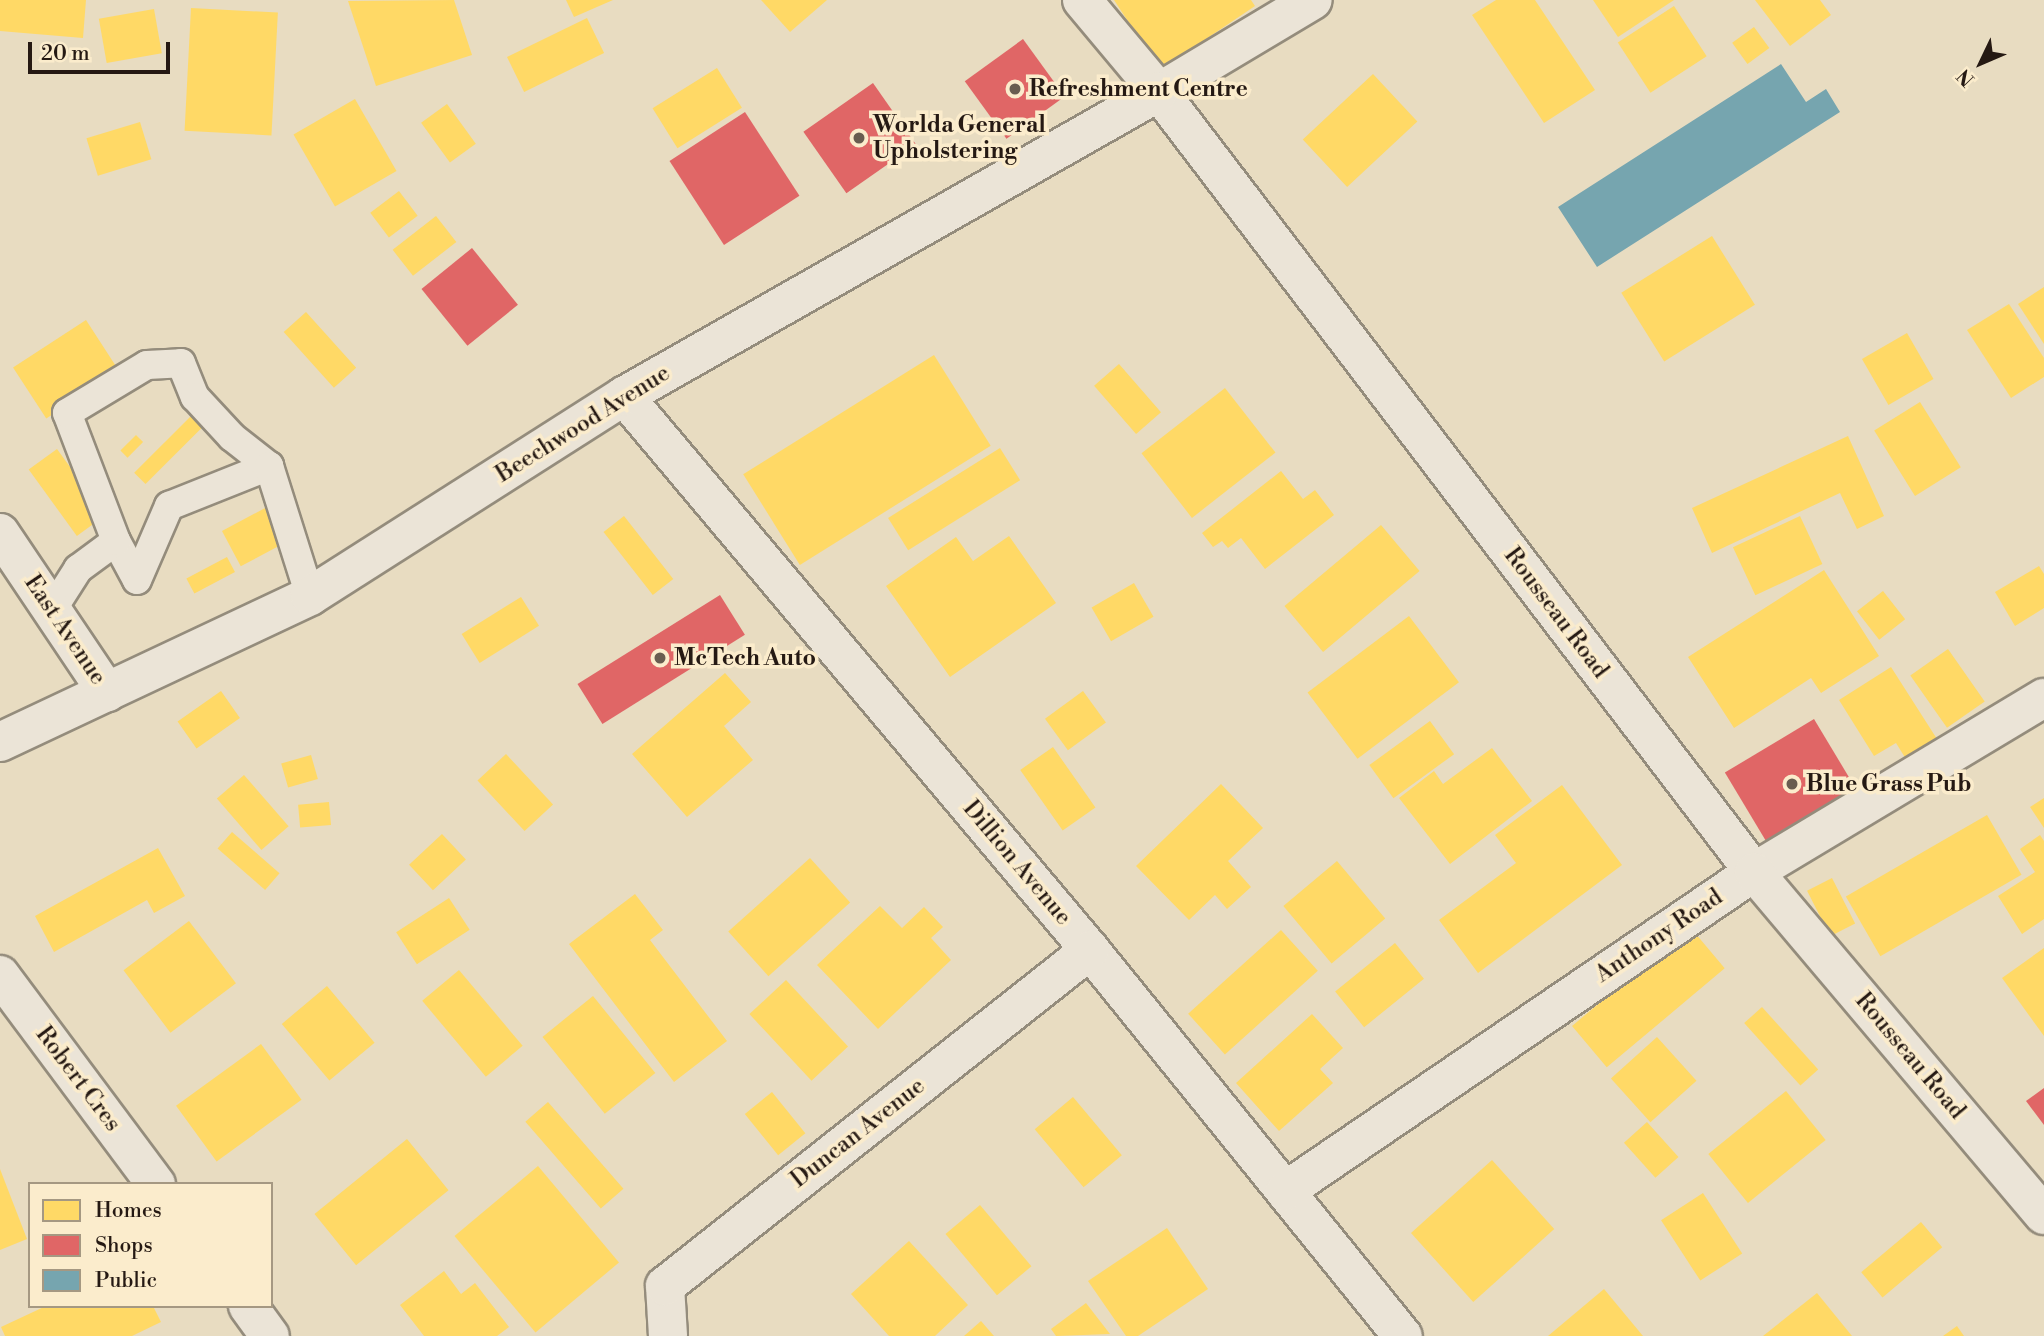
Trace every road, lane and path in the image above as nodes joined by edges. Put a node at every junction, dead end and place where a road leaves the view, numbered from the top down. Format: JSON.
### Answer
{"nodes":[{"id":1,"x":1082,"y":0,"type":"edge"},
{"id":2,"x":1313,"y":0,"type":"edge"},
{"id":3,"x":1159,"y":92,"type":"junction"},
{"id":4,"x":624,"y":396,"type":"junction"},
{"id":5,"x":269,"y":466,"type":"junction"},
{"id":6,"x":0,"y":533,"type":"edge"},
{"id":7,"x":116,"y":541,"type":"junction"},
{"id":8,"x":310,"y":596,"type":"junction"},
{"id":9,"x":52,"y":610,"type":"junction"},
{"id":10,"x":107,"y":692,"type":"junction"},
{"id":11,"x":2044,"y":698,"type":"edge"},
{"id":12,"x":0,"y":742,"type":"edge"},
{"id":13,"x":1754,"y":872,"type":"junction"},
{"id":14,"x":1090,"y":950,"type":"junction"},
{"id":15,"x":0,"y":975,"type":"edge"},
{"id":16,"x":155,"y":1182,"type":"edge"},
{"id":17,"x":1285,"y":1191,"type":"junction"},
{"id":18,"x":2044,"y":1215,"type":"edge"},
{"id":19,"x":249,"y":1308,"type":"edge"},
{"id":20,"x":270,"y":1336,"type":"edge"},
{"id":21,"x":668,"y":1336,"type":"edge"},
{"id":22,"x":1403,"y":1336,"type":"edge"}],
"edges":[{"from":1,"to":3,"type":"street","name":"Rousseau Road"},
{"from":2,"to":3,"type":"street","name":"Beechwood Avenue"},
{"from":3,"to":4,"type":"street","name":"Beechwood Avenue"},
{"from":3,"to":13,"type":"street","name":"Rousseau Road"},
{"from":4,"to":8,"type":"street","name":"Beechwood Avenue"},
{"from":4,"to":14,"type":"street","name":"Dillion Avenue"},
{"from":5,"to":7,"type":"lane"},
{"from":5,"to":7,"type":"lane"},
{"from":5,"to":8,"type":"lane"},
{"from":6,"to":9,"type":"street","name":"East Avenue"},
{"from":7,"to":9,"type":"lane"},
{"from":8,"to":10,"type":"street","name":"Beechwood Avenue"},
{"from":9,"to":10,"type":"street","name":"East Avenue"},
{"from":10,"to":12,"type":"street","name":"Beechwood Avenue"},
{"from":11,"to":13,"type":"street","name":"Anthony Road"},
{"from":13,"to":17,"type":"street","name":"Anthony Road"},
{"from":13,"to":18,"type":"street","name":"Rousseau Road"},
{"from":14,"to":17,"type":"street","name":"Dillion Avenue"},
{"from":14,"to":21,"type":"street","name":"Duncan Avenue"},
{"from":15,"to":16,"type":"street","name":"Robert Cres"},
{"from":17,"to":22,"type":"street","name":"Dillion Avenue"},
{"from":19,"to":20,"type":"street"}]}
